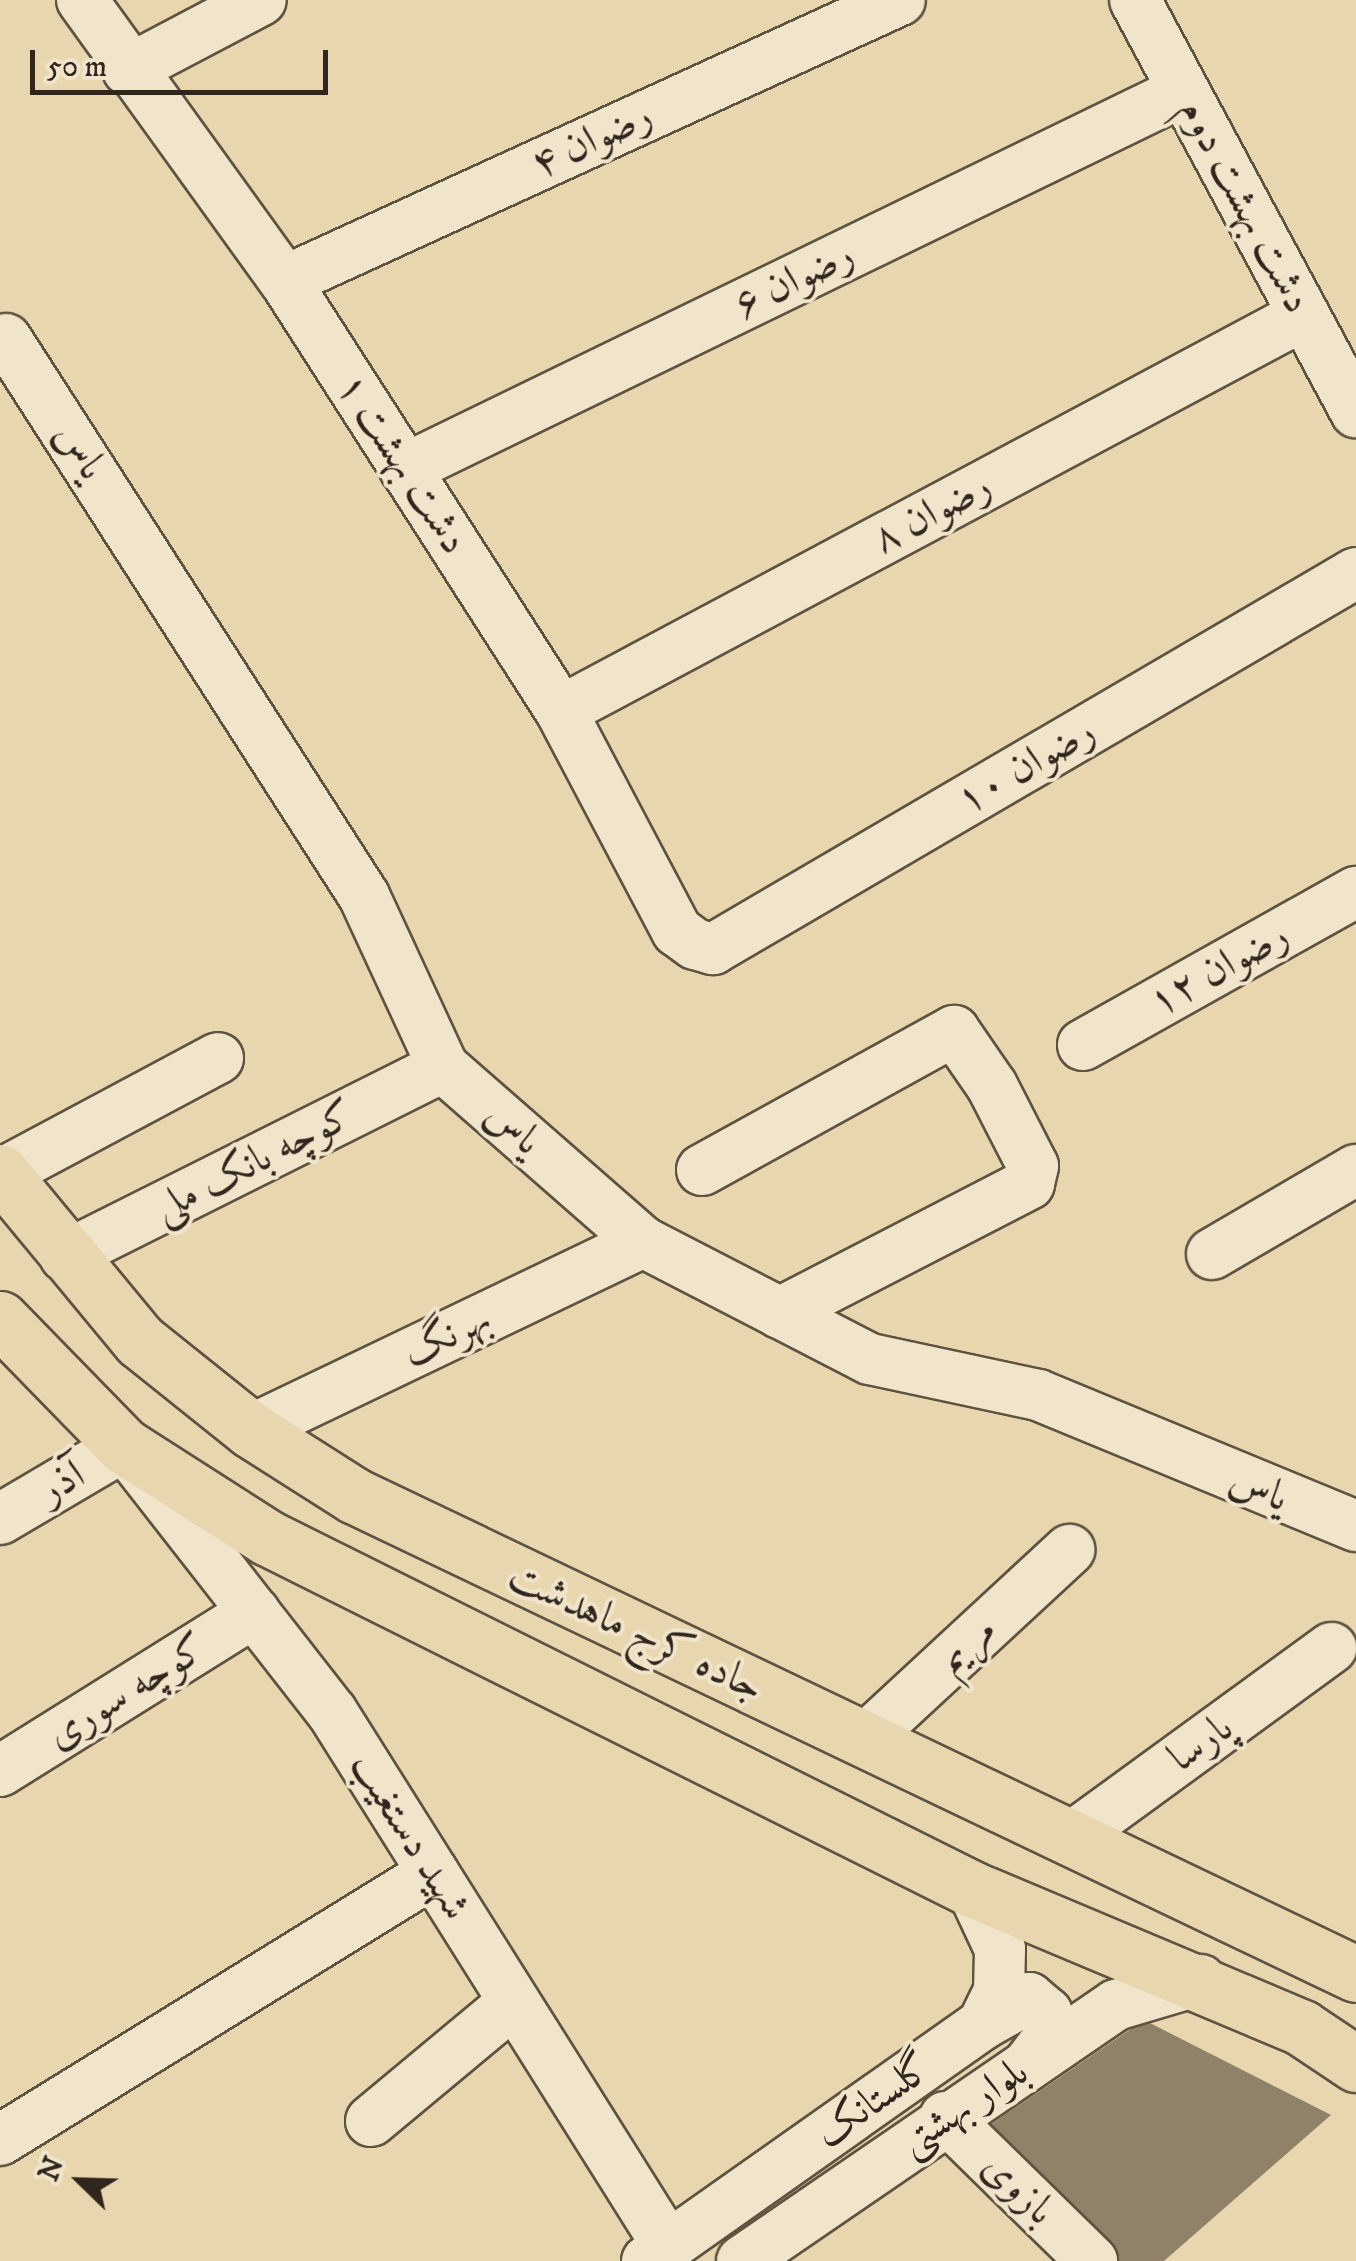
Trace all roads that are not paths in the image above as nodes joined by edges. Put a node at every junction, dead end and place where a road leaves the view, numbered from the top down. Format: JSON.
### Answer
{"nodes":[{"id":1,"x":82,"y":0,"type":"edge"},
{"id":2,"x":262,"y":0,"type":"edge"},
{"id":3,"x":900,"y":0,"type":"edge"},
{"id":4,"x":1135,"y":0,"type":"edge"},
{"id":5,"x":128,"y":70,"type":"junction"},
{"id":6,"x":1182,"y":90,"type":"junction"},
{"id":7,"x":284,"y":281,"type":"junction"},
{"id":8,"x":1304,"y":315,"type":"junction"},
{"id":9,"x":6,"y":338,"type":"dead end"},
{"id":10,"x":1356,"y":412,"type":"edge"},
{"id":11,"x":405,"y":469,"type":"junction"},
{"id":12,"x":1356,"y":573,"type":"edge"},
{"id":13,"x":561,"y":711,"type":"junction"},
{"id":14,"x":1356,"y":892,"type":"edge"},
{"id":15,"x":695,"y":944,"type":"joint"},
{"id":16,"x":1083,"y":1045,"type":"dead end"},
{"id":17,"x":218,"y":1058,"type":"dead end"},
{"id":18,"x":443,"y":1067,"type":"junction"},
{"id":19,"x":702,"y":1170,"type":"dead end"},
{"id":20,"x":1356,"y":1170,"type":"edge"},
{"id":21,"x":1,"y":1173,"type":"edge"},
{"id":22,"x":643,"y":1242,"type":"junction"},
{"id":23,"x":1212,"y":1254,"type":"dead end"},
{"id":24,"x":64,"y":1256,"type":"junction"},
{"id":25,"x":779,"y":1313,"type":"junction"},
{"id":26,"x":0,"y":1319,"type":"edge"},
{"id":27,"x":251,"y":1430,"type":"junction"},
{"id":28,"x":124,"y":1446,"type":"junction"},
{"id":29,"x":0,"y":1519,"type":"edge"},
{"id":30,"x":1356,"y":1526,"type":"edge"},
{"id":31,"x":1070,"y":1550,"type":"dead end"},
{"id":32,"x":254,"y":1612,"type":"junction"},
{"id":33,"x":1330,"y":1648,"type":"dead end"},
{"id":34,"x":864,"y":1740,"type":"junction"},
{"id":35,"x":0,"y":1771,"type":"edge"},
{"id":36,"x":1072,"y":1837,"type":"junction"},
{"id":37,"x":433,"y":1873,"type":"junction"},
{"id":38,"x":972,"y":1889,"type":"junction"},
{"id":39,"x":1356,"y":1974,"type":"edge"},
{"id":40,"x":1200,"y":1980,"type":"junction"},
{"id":41,"x":514,"y":2002,"type":"junction"},
{"id":42,"x":983,"y":2024,"type":"junction"},
{"id":43,"x":1356,"y":2064,"type":"edge"},
{"id":44,"x":1027,"y":2066,"type":"junction"},
{"id":45,"x":945,"y":2117,"type":"junction"},
{"id":46,"x":372,"y":2121,"type":"dead end"},
{"id":47,"x":0,"y":2140,"type":"edge"},
{"id":48,"x":658,"y":2254,"type":"edge"},
{"id":49,"x":742,"y":2261,"type":"edge"},
{"id":50,"x":1092,"y":2261,"type":"edge"}],
"edges":[{"from":1,"to":5,"type":"street","name":"دشت بهشت ۱"},
{"from":2,"to":5,"type":"street"},
{"from":3,"to":7,"type":"street","name":"رضوان ۴"},
{"from":4,"to":6,"type":"street","name":"دشت بهشت دوم"},
{"from":5,"to":7,"type":"street","name":"دشت بهشت ۱"},
{"from":6,"to":8,"type":"street","name":"دشت بهشت دوم"},
{"from":6,"to":11,"type":"street","name":"رضوان ۶"},
{"from":7,"to":11,"type":"street","name":"دشت بهشت ۱"},
{"from":8,"to":10,"type":"street","name":"دشت بهشت دوم"},
{"from":8,"to":13,"type":"street","name":"رضوان ۸"},
{"from":9,"to":18,"type":"street","name":"یاس"},
{"from":11,"to":13,"type":"street","name":"دشت بهشت ۱"},
{"from":12,"to":15,"type":"street","name":"رضوان ۱۰"},
{"from":13,"to":15,"type":"street","name":"دشت بهشت ۱"},
{"from":14,"to":16,"type":"street","name":"رضوان ۱۲"},
{"from":17,"to":21,"type":"street"},
{"from":18,"to":22,"type":"street","name":"یاس"},
{"from":18,"to":24,"type":"street","name":"کوچه بانک ملی"},
{"from":19,"to":25,"type":"street"},
{"from":20,"to":23,"type":"street"},
{"from":21,"to":24,"type":"main road","name":"جاده کرج ماهدشت"},
{"from":22,"to":25,"type":"street","name":"یاس"},
{"from":22,"to":27,"type":"street","name":"بهرنگ"},
{"from":24,"to":27,"type":"main road","name":"جاده کرج ماهدشت"},
{"from":25,"to":30,"type":"street","name":"یاس"},
{"from":26,"to":28,"type":"main road","name":"جاده کرج ماهدشت"},
{"from":27,"to":34,"type":"main road","name":"جاده کرج ماهدشت"},
{"from":28,"to":29,"type":"street","name":"آذر"},
{"from":28,"to":32,"type":"street","name":"شهید دستغیب"},
{"from":28,"to":38,"type":"main road","name":"جاده کرج ماهدشت"},
{"from":31,"to":34,"type":"street","name":"مریم"},
{"from":32,"to":35,"type":"street","name":"کوچه سوری"},
{"from":32,"to":37,"type":"street","name":"شهید دستغیب"},
{"from":33,"to":36,"type":"street","name":"پارسا"},
{"from":34,"to":36,"type":"main road","name":"جاده کرج ماهدشت"},
{"from":36,"to":39,"type":"main road","name":"جاده کرج ماهدشت"},
{"from":37,"to":41,"type":"street","name":"شهید دستغیب"},
{"from":37,"to":47,"type":"street"},
{"from":38,"to":40,"type":"main road","name":"جاده کرج ماهدشت"},
{"from":38,"to":42,"type":"street"},
{"from":40,"to":43,"type":"main road","name":"جاده کرج ماهدشت"},
{"from":40,"to":44,"type":"street","name":"بلوار بهشتی"},
{"from":41,"to":46,"type":"street"},
{"from":41,"to":48,"type":"street","name":"شهید دستغیب"},
{"from":42,"to":44,"type":"street","name":"گلستانک"},
{"from":42,"to":48,"type":"street","name":"گلستانک"},
{"from":44,"to":45,"type":"street","name":"بلوار بهشتی"},
{"from":45,"to":49,"type":"street","name":"بلوار بهشتی"},
{"from":45,"to":50,"type":"street","name":"بازوی"}]}
